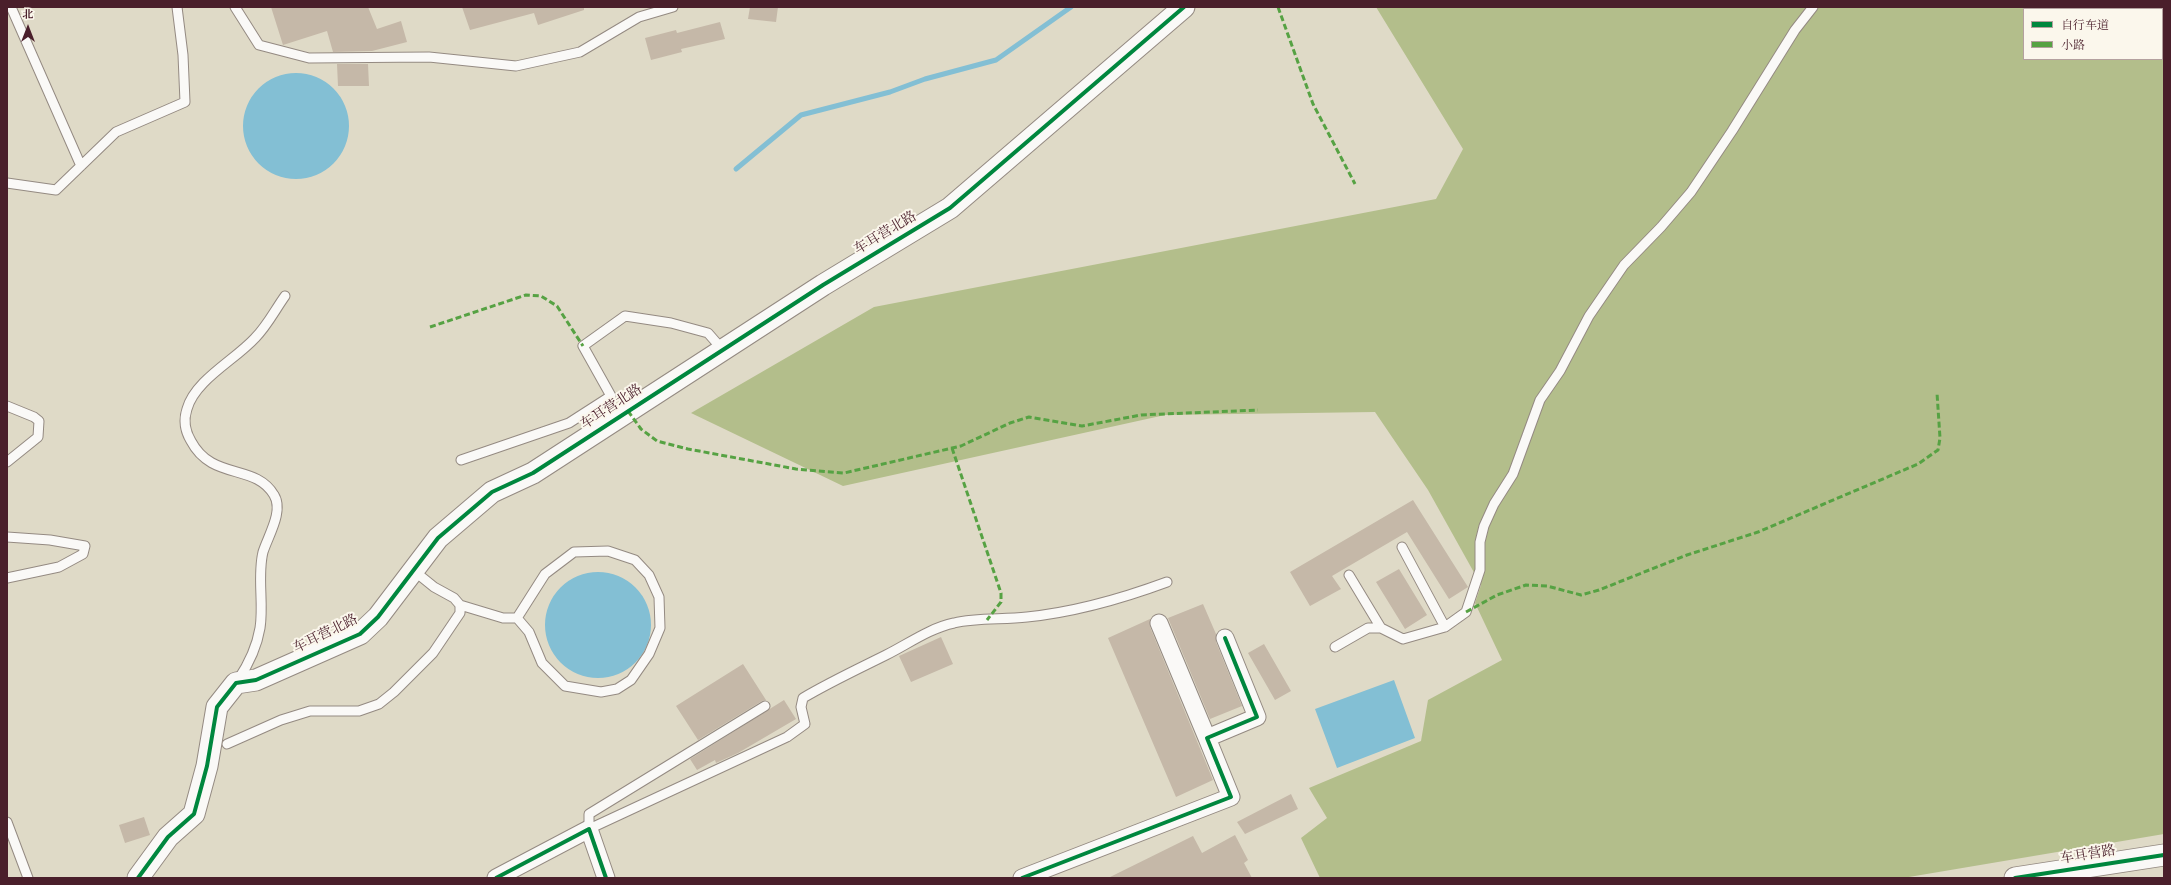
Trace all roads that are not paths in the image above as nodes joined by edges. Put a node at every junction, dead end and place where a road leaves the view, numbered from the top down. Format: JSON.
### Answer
{"nodes":[{"id":1,"x":11,"y":7,"type":"edge"},
{"id":2,"x":177,"y":7,"type":"edge"},
{"id":3,"x":235,"y":7,"type":"edge"},
{"id":4,"x":673,"y":7,"type":"edge"},
{"id":5,"x":1184,"y":7,"type":"edge"},
{"id":6,"x":1812,"y":7,"type":"edge"},
{"id":7,"x":81,"y":166,"type":"junction"},
{"id":8,"x":7,"y":183,"type":"edge"},
{"id":9,"x":285,"y":296,"type":"dead end"},
{"id":10,"x":722,"y":349,"type":"junction"},
{"id":11,"x":7,"y":406,"type":"edge"},
{"id":12,"x":461,"y":460,"type":"dead end"},
{"id":13,"x":7,"y":462,"type":"edge"},
{"id":14,"x":7,"y":537,"type":"edge"},
{"id":15,"x":1402,"y":547,"type":"dead end"},
{"id":16,"x":414,"y":570,"type":"junction"},
{"id":17,"x":1349,"y":575,"type":"dead end"},
{"id":18,"x":7,"y":578,"type":"edge"},
{"id":19,"x":1167,"y":582,"type":"dead end"},
{"id":20,"x":460,"y":605,"type":"junction"},
{"id":21,"x":516,"y":618,"type":"junction"},
{"id":22,"x":1159,"y":623,"type":"dead end"},
{"id":23,"x":1445,"y":627,"type":"junction"},
{"id":24,"x":1381,"y":628,"type":"junction"},
{"id":25,"x":1225,"y":638,"type":"dead end"},
{"id":26,"x":1335,"y":648,"type":"dead end"},
{"id":27,"x":236,"y":683,"type":"junction"},
{"id":28,"x":765,"y":706,"type":"dead end"},
{"id":29,"x":1207,"y":738,"type":"junction"},
{"id":30,"x":227,"y":744,"type":"dead end"},
{"id":31,"x":7,"y":822,"type":"edge"},
{"id":32,"x":589,"y":829,"type":"junction"},
{"id":33,"x":2164,"y":855,"type":"edge"},
{"id":34,"x":28,"y":878,"type":"edge"},
{"id":35,"x":138,"y":878,"type":"edge"},
{"id":36,"x":496,"y":878,"type":"edge"},
{"id":37,"x":606,"y":878,"type":"edge"},
{"id":38,"x":1022,"y":878,"type":"edge"},
{"id":39,"x":2015,"y":878,"type":"edge"}],
"edges":[{"from":1,"to":7,"type":"lane"},
{"from":2,"to":7,"type":"lane"},
{"from":3,"to":4,"type":"lane"},
{"from":5,"to":10,"type":"street","name":"车耳营北路"},
{"from":6,"to":23,"type":"lane"},
{"from":7,"to":8,"type":"lane"},
{"from":9,"to":27,"type":"lane"},
{"from":10,"to":12,"type":"lane"},
{"from":10,"to":16,"type":"street","name":"车耳营北路"},
{"from":11,"to":13,"type":"lane"},
{"from":14,"to":18,"type":"lane"},
{"from":15,"to":23,"type":"lane"},
{"from":16,"to":20,"type":"lane"},
{"from":16,"to":27,"type":"street","name":"车耳营北路"},
{"from":17,"to":24,"type":"lane"},
{"from":19,"to":32,"type":"lane"},
{"from":20,"to":21,"type":"lane"},
{"from":20,"to":30,"type":"lane"},
{"from":21,"to":21,"type":"lane"},
{"from":22,"to":29,"type":"street"},
{"from":23,"to":24,"type":"lane"},
{"from":24,"to":26,"type":"lane"},
{"from":25,"to":29,"type":"street"},
{"from":27,"to":35,"type":"street"},
{"from":28,"to":32,"type":"lane"},
{"from":29,"to":38,"type":"street"},
{"from":31,"to":34,"type":"lane"},
{"from":32,"to":36,"type":"street"},
{"from":32,"to":37,"type":"street"},
{"from":33,"to":39,"type":"street","name":"车耳营路"}]}
